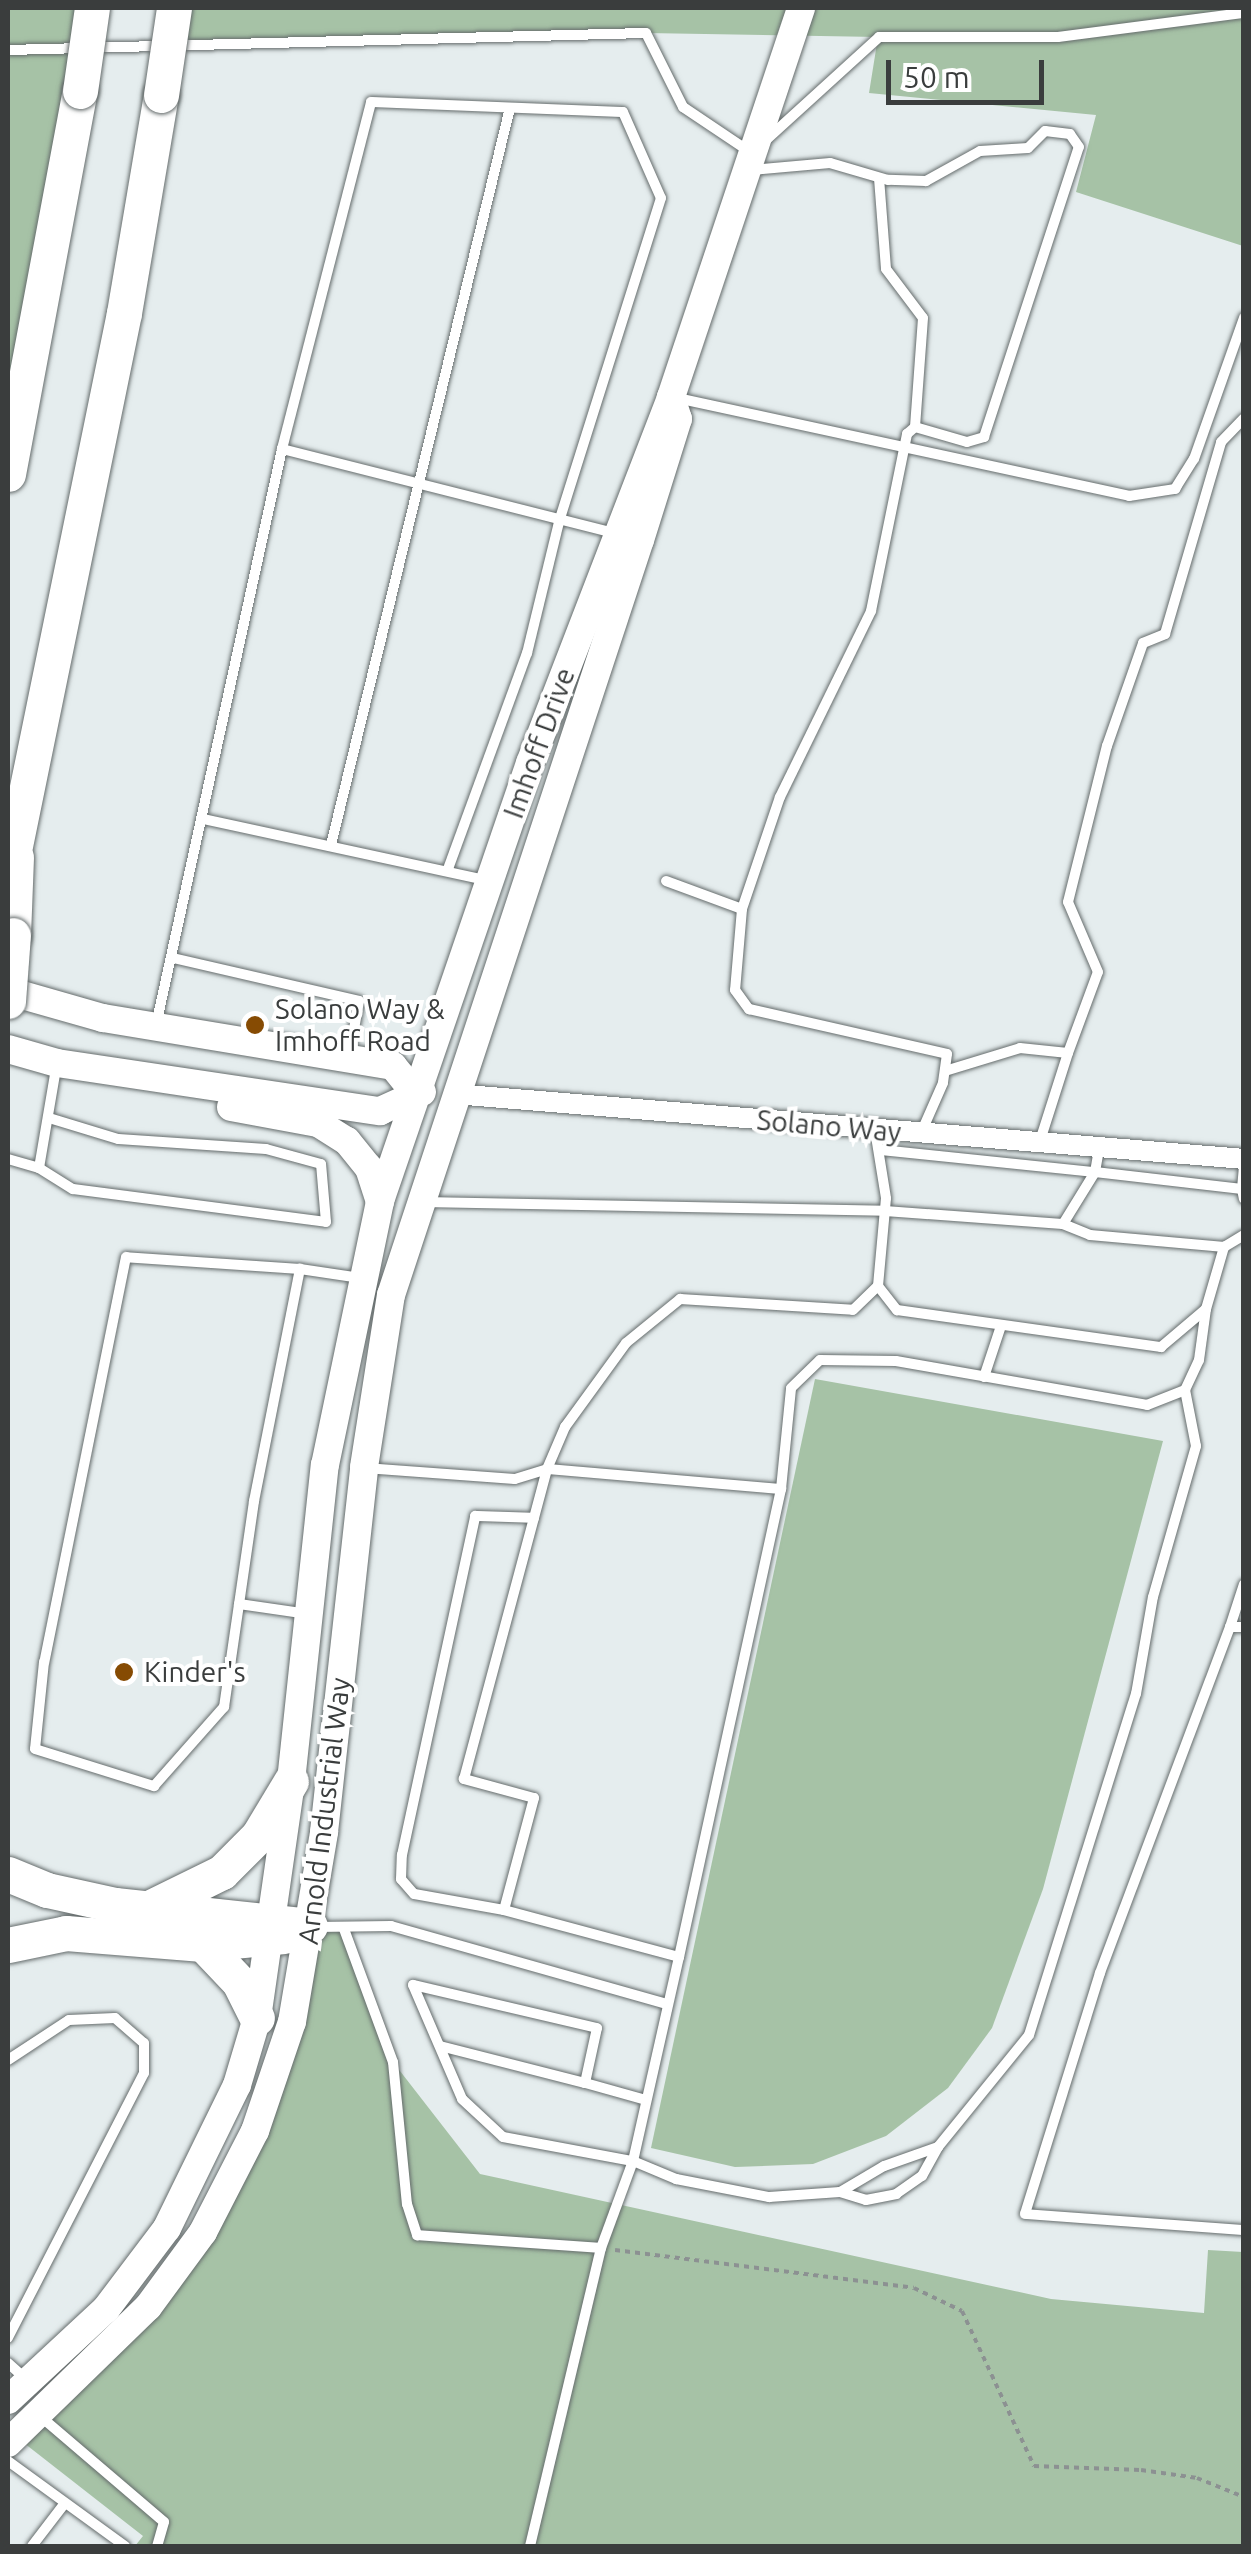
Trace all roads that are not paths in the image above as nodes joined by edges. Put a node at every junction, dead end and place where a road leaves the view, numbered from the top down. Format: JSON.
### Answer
{"nodes":[{"id":1,"x":92,"y":8,"type":"edge"},
{"id":2,"x":174,"y":8,"type":"edge"},
{"id":3,"x":1244,"y":13,"type":"edge"},
{"id":4,"x":797,"y":20,"type":"edge"},
{"id":5,"x":8,"y":50,"type":"edge"},
{"id":6,"x":510,"y":108,"type":"junction"},
{"id":7,"x":749,"y":162,"type":"junction"},
{"id":8,"x":879,"y":178,"type":"junction"},
{"id":9,"x":1244,"y":318,"type":"edge"},
{"id":10,"x":671,"y":397,"type":"junction"},
{"id":11,"x":1244,"y":418,"type":"edge"},
{"id":12,"x":915,"y":426,"type":"junction"},
{"id":13,"x":903,"y":447,"type":"junction"},
{"id":14,"x":282,"y":449,"type":"junction"},
{"id":15,"x":8,"y":474,"type":"edge"},
{"id":16,"x":420,"y":484,"type":"junction"},
{"id":17,"x":560,"y":518,"type":"junction"},
{"id":18,"x":628,"y":537,"type":"junction"},
{"id":19,"x":203,"y":819,"type":"junction"},
{"id":20,"x":16,"y":836,"type":"junction"},
{"id":21,"x":331,"y":845,"type":"junction"},
{"id":22,"x":448,"y":869,"type":"junction"},
{"id":23,"x":8,"y":880,"type":"edge"},
{"id":24,"x":492,"y":881,"type":"junction"},
{"id":25,"x":666,"y":881,"type":"dead end"},
{"id":26,"x":742,"y":908,"type":"junction"},
{"id":27,"x":173,"y":958,"type":"junction"},
{"id":28,"x":8,"y":991,"type":"edge"},
{"id":29,"x":8,"y":1002,"type":"edge"},
{"id":30,"x":156,"y":1026,"type":"junction"},
{"id":31,"x":8,"y":1049,"type":"edge"},
{"id":32,"x":1068,"y":1053,"type":"junction"},
{"id":33,"x":349,"y":1057,"type":"junction"},
{"id":34,"x":57,"y":1064,"type":"junction"},
{"id":35,"x":944,"y":1071,"type":"junction"},
{"id":36,"x":133,"y":1074,"type":"junction"},
{"id":37,"x":414,"y":1092,"type":"junction"},
{"id":38,"x":454,"y":1094,"type":"junction"},
{"id":39,"x":48,"y":1118,"type":"junction"},
{"id":40,"x":921,"y":1134,"type":"junction"},
{"id":41,"x":878,"y":1140,"type":"junction"},
{"id":42,"x":1039,"y":1144,"type":"junction"},
{"id":43,"x":1100,"y":1149,"type":"junction"},
{"id":44,"x":8,"y":1159,"type":"edge"},
{"id":45,"x":1244,"y":1162,"type":"edge"},
{"id":46,"x":38,"y":1168,"type":"junction"},
{"id":47,"x":1095,"y":1172,"type":"junction"},
{"id":48,"x":1243,"y":1194,"type":"edge"},
{"id":49,"x":380,"y":1201,"type":"junction"},
{"id":50,"x":417,"y":1202,"type":"junction"},
{"id":51,"x":885,"y":1211,"type":"junction"},
{"id":52,"x":1064,"y":1224,"type":"junction"},
{"id":53,"x":1244,"y":1235,"type":"edge"},
{"id":54,"x":1224,"y":1248,"type":"junction"},
{"id":55,"x":300,"y":1270,"type":"junction"},
{"id":56,"x":360,"y":1278,"type":"junction"},
{"id":57,"x":878,"y":1286,"type":"junction"},
{"id":58,"x":1206,"y":1309,"type":"junction"},
{"id":59,"x":1001,"y":1326,"type":"junction"},
{"id":60,"x":984,"y":1377,"type":"junction"},
{"id":61,"x":1185,"y":1390,"type":"junction"},
{"id":62,"x":364,"y":1468,"type":"junction"},
{"id":63,"x":548,"y":1469,"type":"junction"},
{"id":64,"x":781,"y":1489,"type":"junction"},
{"id":65,"x":534,"y":1518,"type":"junction"},
{"id":66,"x":1244,"y":1584,"type":"edge"},
{"id":67,"x":239,"y":1604,"type":"junction"},
{"id":68,"x":309,"y":1614,"type":"junction"},
{"id":69,"x":1230,"y":1627,"type":"junction"},
{"id":70,"x":1244,"y":1627,"type":"edge"},
{"id":71,"x":291,"y":1781,"type":"junction"},
{"id":72,"x":8,"y":1874,"type":"edge"},
{"id":73,"x":150,"y":1907,"type":"junction"},
{"id":74,"x":504,"y":1910,"type":"junction"},
{"id":75,"x":327,"y":1927,"type":"junction"},
{"id":76,"x":269,"y":1933,"type":"junction"},
{"id":77,"x":203,"y":1944,"type":"junction"},
{"id":78,"x":8,"y":1946,"type":"edge"},
{"id":79,"x":679,"y":1957,"type":"junction"},
{"id":80,"x":668,"y":2004,"type":"junction"},
{"id":81,"x":257,"y":2018,"type":"junction"},
{"id":82,"x":440,"y":2046,"type":"junction"},
{"id":83,"x":8,"y":2060,"type":"edge"},
{"id":84,"x":586,"y":2083,"type":"junction"},
{"id":85,"x":646,"y":2100,"type":"junction"},
{"id":86,"x":938,"y":2147,"type":"junction"},
{"id":87,"x":633,"y":2161,"type":"junction"},
{"id":88,"x":840,"y":2192,"type":"junction"},
{"id":89,"x":1244,"y":2230,"type":"edge"},
{"id":90,"x":601,"y":2248,"type":"junction"},
{"id":91,"x":8,"y":2338,"type":"edge"},
{"id":92,"x":14,"y":2381,"type":"edge"},
{"id":93,"x":40,"y":2415,"type":"junction"},
{"id":94,"x":8,"y":2442,"type":"edge"},
{"id":95,"x":8,"y":2461,"type":"edge"},
{"id":96,"x":65,"y":2503,"type":"junction"},
{"id":97,"x":32,"y":2546,"type":"edge"},
{"id":98,"x":125,"y":2546,"type":"edge"},
{"id":99,"x":157,"y":2546,"type":"edge"},
{"id":100,"x":530,"y":2546,"type":"edge"}],
"edges":[{"from":1,"to":15,"type":"highway","bridge":true},
{"from":2,"to":20,"type":"highway","bridge":true},
{"from":3,"to":7,"type":"lane"},
{"from":4,"to":7,"type":"street","name":"Imhoff Drive"},
{"from":5,"to":7,"type":"lane"},
{"from":6,"to":14,"type":"lane"},
{"from":6,"to":16,"type":"lane"},
{"from":6,"to":17,"type":"lane"},
{"from":7,"to":8,"type":"lane"},
{"from":7,"to":10,"type":"street","name":"Imhoff Drive"},
{"from":8,"to":12,"type":"lane"},
{"from":8,"to":12,"type":"lane"},
{"from":9,"to":13,"type":"lane"},
{"from":10,"to":13,"type":"lane"},
{"from":10,"to":18,"type":"street","name":"Imhoff Drive"},
{"from":11,"to":32,"type":"lane"},
{"from":12,"to":13,"type":"lane"},
{"from":13,"to":26,"type":"lane"},
{"from":14,"to":16,"type":"lane"},
{"from":14,"to":19,"type":"lane"},
{"from":16,"to":17,"type":"lane"},
{"from":16,"to":21,"type":"lane"},
{"from":17,"to":18,"type":"lane"},
{"from":17,"to":22,"type":"lane"},
{"from":18,"to":24,"type":"street","name":"Imhoff Drive"},
{"from":18,"to":38,"type":"street","name":"Imhoff Drive"},
{"from":19,"to":21,"type":"lane"},
{"from":19,"to":27,"type":"lane"},
{"from":20,"to":23,"type":"highway"},
{"from":20,"to":29,"type":"highway","bridge":true},
{"from":21,"to":22,"type":"lane"},
{"from":22,"to":24,"type":"lane"},
{"from":24,"to":37,"type":"street","name":"Imhoff Drive"},
{"from":25,"to":26,"type":"lane"},
{"from":26,"to":35,"type":"lane"},
{"from":27,"to":30,"type":"lane"},
{"from":27,"to":33,"type":"lane"},
{"from":28,"to":30,"type":"street"},
{"from":30,"to":33,"type":"street"},
{"from":31,"to":34,"type":"street","name":"Solano Way"},
{"from":32,"to":35,"type":"lane"},
{"from":32,"to":42,"type":"lane"},
{"from":33,"to":37,"type":"street"},
{"from":34,"to":36,"type":"street","name":"Solano Way"},
{"from":34,"to":39,"type":"lane"},
{"from":35,"to":40,"type":"lane"},
{"from":36,"to":37,"type":"street","name":"Solano Way"},
{"from":36,"to":49,"type":"street"},
{"from":37,"to":38,"type":"street","name":"Solano Way"},
{"from":37,"to":49,"type":"street","name":"Arnold Industrial Way"},
{"from":38,"to":41,"type":"street","name":"Solano Way"},
{"from":38,"to":50,"type":"street","name":"Arnold Industrial Way"},
{"from":39,"to":46,"type":"lane"},
{"from":39,"to":46,"type":"lane"},
{"from":40,"to":41,"type":"street","name":"Solano Way"},
{"from":40,"to":42,"type":"street","name":"Solano Way"},
{"from":41,"to":47,"type":"lane"},
{"from":41,"to":51,"type":"lane"},
{"from":42,"to":43,"type":"street","name":"Solano Way"},
{"from":43,"to":45,"type":"street","name":"Solano Way"},
{"from":43,"to":47,"type":"lane"},
{"from":44,"to":46,"type":"lane"},
{"from":45,"to":48,"type":"lane"},
{"from":47,"to":48,"type":"lane"},
{"from":47,"to":52,"type":"lane"},
{"from":49,"to":56,"type":"street","name":"Arnold Industrial Way"},
{"from":50,"to":51,"type":"lane"},
{"from":50,"to":62,"type":"street","name":"Arnold Industrial Way"},
{"from":51,"to":52,"type":"lane"},
{"from":51,"to":57,"type":"lane"},
{"from":52,"to":54,"type":"lane"},
{"from":53,"to":54,"type":"lane"},
{"from":54,"to":58,"type":"lane"},
{"from":55,"to":56,"type":"lane"},
{"from":55,"to":67,"type":"lane"},
{"from":55,"to":67,"type":"lane"},
{"from":56,"to":68,"type":"street","name":"Arnold Industrial Way"},
{"from":57,"to":59,"type":"lane"},
{"from":57,"to":63,"type":"lane"},
{"from":58,"to":59,"type":"lane"},
{"from":58,"to":61,"type":"lane"},
{"from":59,"to":60,"type":"lane"},
{"from":60,"to":61,"type":"lane"},
{"from":60,"to":64,"type":"lane"},
{"from":61,"to":86,"type":"lane"},
{"from":62,"to":63,"type":"lane"},
{"from":62,"to":75,"type":"street","name":"Arnold Industrial Way"},
{"from":63,"to":64,"type":"lane"},
{"from":63,"to":65,"type":"lane"},
{"from":64,"to":79,"type":"lane"},
{"from":65,"to":74,"type":"lane"},
{"from":65,"to":74,"type":"lane"},
{"from":66,"to":69,"type":"lane"},
{"from":67,"to":68,"type":"lane"},
{"from":68,"to":71,"type":"street","name":"Arnold Industrial Way"},
{"from":69,"to":70,"type":"lane"},
{"from":69,"to":89,"type":"lane"},
{"from":71,"to":73,"type":"highway"},
{"from":71,"to":76,"type":"street","name":"Arnold Industrial Way"},
{"from":72,"to":73,"type":"highway"},
{"from":73,"to":76,"type":"highway"},
{"from":74,"to":79,"type":"lane"},
{"from":75,"to":76,"type":"highway"},
{"from":75,"to":80,"type":"lane"},
{"from":75,"to":90,"type":"lane"},
{"from":75,"to":93,"type":"street","name":"Arnold Industrial Way"},
{"from":76,"to":77,"type":"highway"},
{"from":76,"to":81,"type":"street","name":"Arnold Industrial Way"},
{"from":77,"to":78,"type":"highway"},
{"from":77,"to":81,"type":"highway"},
{"from":79,"to":80,"type":"lane"},
{"from":80,"to":85,"type":"lane"},
{"from":81,"to":92,"type":"street","name":"Arnold Industrial Way"},
{"from":82,"to":84,"type":"lane"},
{"from":82,"to":84,"type":"lane"},
{"from":82,"to":87,"type":"lane"},
{"from":83,"to":91,"type":"lane"},
{"from":84,"to":85,"type":"lane"},
{"from":85,"to":87,"type":"lane"},
{"from":86,"to":88,"type":"lane"},
{"from":86,"to":88,"type":"lane"},
{"from":87,"to":88,"type":"lane"},
{"from":87,"to":90,"type":"lane"},
{"from":90,"to":100,"type":"lane"},
{"from":93,"to":94,"type":"street","name":"Arnold Industrial Way"},
{"from":93,"to":99,"type":"lane"},
{"from":95,"to":96,"type":"lane"},
{"from":96,"to":97,"type":"lane"},
{"from":96,"to":98,"type":"lane"}]}
